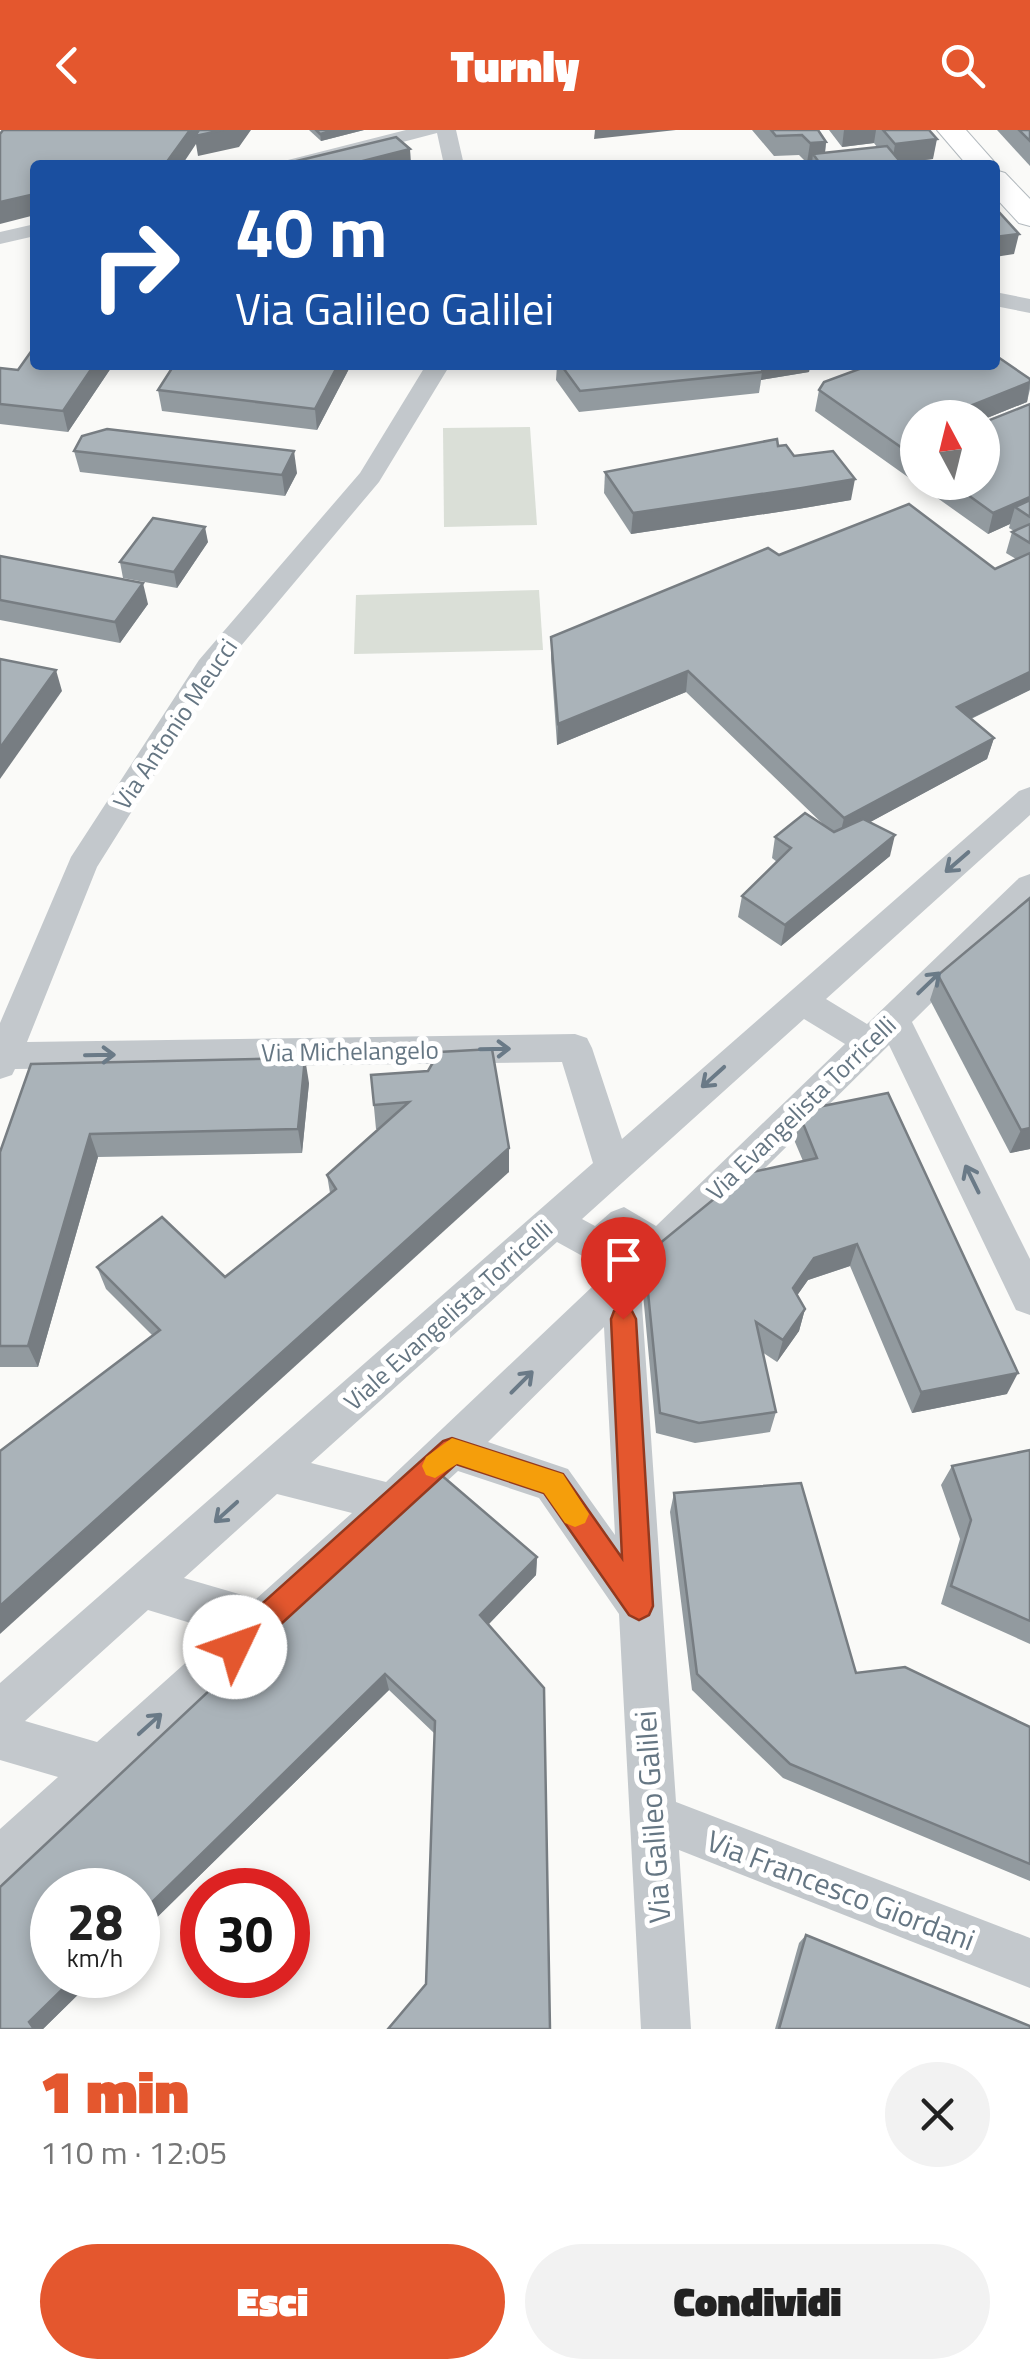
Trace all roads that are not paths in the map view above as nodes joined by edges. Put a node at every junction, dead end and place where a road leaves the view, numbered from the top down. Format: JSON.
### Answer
{"nodes":[{"id":1,"x":429,"y":130,"type":"edge"},
{"id":2,"x":446,"y":130,"type":"edge"},
{"id":3,"x":951,"y":130,"type":"edge"},
{"id":4,"x":311,"y":160,"type":"edge"},
{"id":5,"x":453,"y":160,"type":"edge"},
{"id":6,"x":978,"y":160,"type":"edge"},
{"id":7,"x":1000,"y":184,"type":"edge"},
{"id":8,"x":1030,"y":217,"type":"edge"},
{"id":9,"x":30,"y":231,"type":"edge"},
{"id":10,"x":0,"y":238,"type":"edge"},
{"id":11,"x":1000,"y":300,"type":"edge"},
{"id":12,"x":1030,"y":306,"type":"edge"},
{"id":13,"x":435,"y":370,"type":"edge"},
{"id":14,"x":1030,"y":798,"type":"edge"},
{"id":15,"x":1030,"y":886,"type":"edge"},
{"id":16,"x":799,"y":1000,"type":"junction"},
{"id":17,"x":881,"y":1029,"type":"junction"},
{"id":18,"x":1,"y":1059,"type":"edge"},
{"id":19,"x":613,"y":1168,"type":"junction"},
{"id":20,"x":554,"y":1220,"type":"junction"},
{"id":21,"x":1013,"y":1226,"type":"edge"},
{"id":22,"x":658,"y":1248,"type":"junction"},
{"id":23,"x":621,"y":1284,"type":"junction"},
{"id":24,"x":1030,"y":1298,"type":"edge"},
{"id":25,"x":452,"y":1450,"type":"junction"},
{"id":26,"x":270,"y":1472,"type":"junction"},
{"id":27,"x":393,"y":1504,"type":"junction"},
{"id":28,"x":142,"y":1587,"type":"junction"},
{"id":29,"x":639,"y":1606,"type":"junction"},
{"id":30,"x":262,"y":1623,"type":"junction"},
{"id":31,"x":0,"y":1713,"type":"edge"},
{"id":32,"x":0,"y":1737,"type":"edge"},
{"id":33,"x":104,"y":1766,"type":"junction"},
{"id":34,"x":652,"y":1816,"type":"junction"},
{"id":35,"x":0,"y":1861,"type":"edge"},
{"id":36,"x":1030,"y":1964,"type":"edge"},
{"id":37,"x":666,"y":2029,"type":"edge"}],
"edges":[{"from":1,"to":4,"type":"street"},
{"from":2,"to":5,"type":"street"},
{"from":3,"to":6,"type":"street"},
{"from":7,"to":8,"type":"street"},
{"from":9,"to":10,"type":"street"},
{"from":11,"to":12,"type":"street"},
{"from":13,"to":18,"type":"street","name":"Via Antonio Meucci"},
{"from":14,"to":16,"type":"street","name":"Viale Evangelista Torricelli","one_way":true},
{"from":17,"to":15,"type":"street","name":"Via Evangelista Torricelli","one_way":true},
{"from":16,"to":17,"type":"street"},
{"from":16,"to":19,"type":"street","name":"Viale Evangelista Torricelli","one_way":true},
{"from":21,"to":17,"type":"street","one_way":true},
{"from":17,"to":22,"type":"street","name":"Via Evangelista Torricelli"},
{"from":18,"to":19,"type":"street","name":"Via Michelangelo","one_way":true},
{"from":19,"to":20,"type":"street","name":"Viale Evangelista Torricelli"},
{"from":20,"to":22,"type":"street"},
{"from":20,"to":26,"type":"street","name":"Viale Evangelista Torricelli"},
{"from":21,"to":24,"type":"street"},
{"from":22,"to":23,"type":"street","name":"Via Evangelista Torricelli"},
{"from":25,"to":23,"type":"street","name":"Via Evangelista Torricelli","one_way":true},
{"from":23,"to":29,"type":"street","name":"Via Galileo Galilei"},
{"from":25,"to":27,"type":"street","name":"Via Evangelista Torricelli"},
{"from":25,"to":29,"type":"street"},
{"from":26,"to":27,"type":"street"},
{"from":26,"to":28,"type":"street","name":"Viale Evangelista Torricelli","one_way":true},
{"from":27,"to":30,"type":"street","name":"Via Evangelista Torricelli"},
{"from":28,"to":30,"type":"street"},
{"from":28,"to":31,"type":"street","name":"Viale Evangelista Torricelli"},
{"from":29,"to":34,"type":"street","name":"Via Galileo Galilei"},
{"from":33,"to":30,"type":"street","name":"Via Evangelista Torricelli","one_way":true},
{"from":32,"to":33,"type":"street"},
{"from":33,"to":35,"type":"street","name":"Via Evangelista Torricelli"},
{"from":34,"to":36,"type":"street","name":"Via Francesco Giordani"},
{"from":34,"to":37,"type":"street","name":"Via Galileo Galilei"}]}
